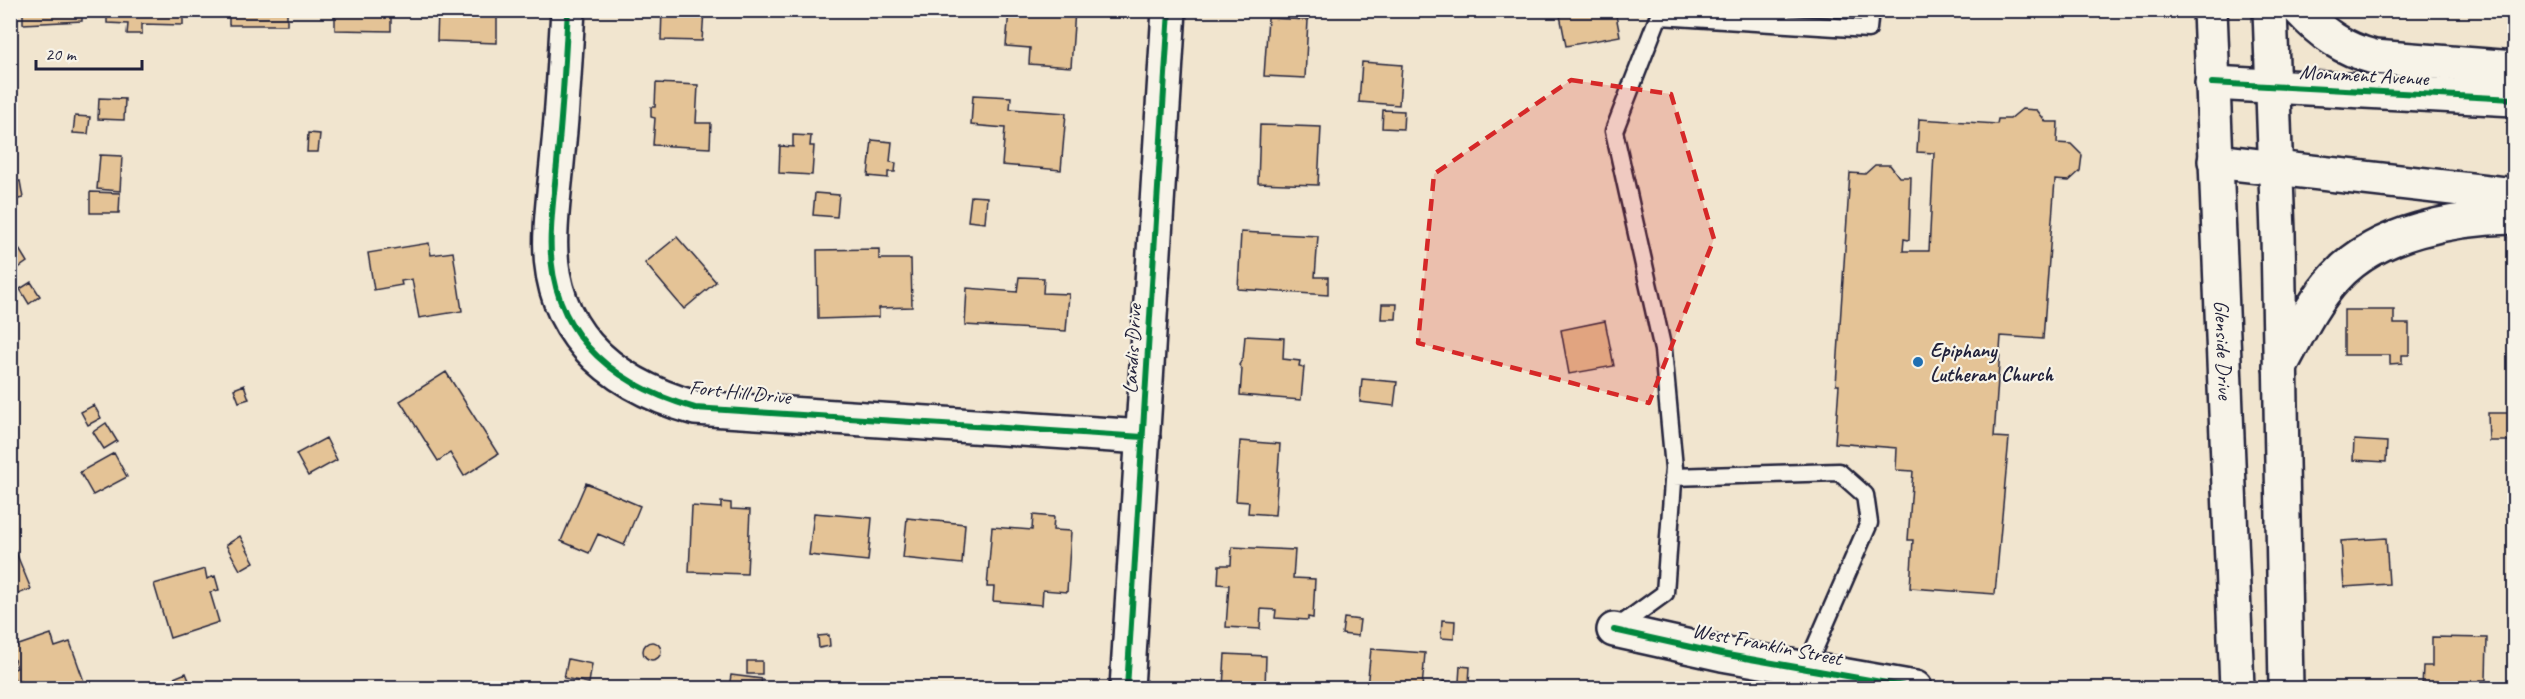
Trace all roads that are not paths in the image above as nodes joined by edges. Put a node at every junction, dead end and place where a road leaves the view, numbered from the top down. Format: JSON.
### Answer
{"nodes":[{"id":1,"x":568,"y":10,"type":"edge"},
{"id":2,"x":1169,"y":10,"type":"edge"},
{"id":3,"x":1870,"y":10,"type":"edge"},
{"id":4,"x":2210,"y":10,"type":"edge"},
{"id":5,"x":2270,"y":10,"type":"edge"},
{"id":6,"x":2300,"y":10,"type":"edge"},
{"id":7,"x":1660,"y":13,"type":"edge"},
{"id":8,"x":2514,"y":68,"type":"edge"},
{"id":9,"x":2212,"y":83,"type":"junction"},
{"id":10,"x":2273,"y":87,"type":"junction"},
{"id":11,"x":2514,"y":99,"type":"edge"},
{"id":12,"x":2215,"y":161,"type":"junction"},
{"id":13,"x":2275,"y":168,"type":"junction"},
{"id":14,"x":2514,"y":195,"type":"edge"},
{"id":15,"x":2514,"y":217,"type":"edge"},
{"id":16,"x":2280,"y":369,"type":"junction"},
{"id":17,"x":1143,"y":437,"type":"junction"},
{"id":18,"x":1673,"y":477,"type":"junction"},
{"id":19,"x":1614,"y":630,"type":"joint"},
{"id":20,"x":1806,"y":668,"type":"junction"},
{"id":21,"x":1127,"y":688,"type":"edge"},
{"id":22,"x":1915,"y":688,"type":"edge"},
{"id":23,"x":2237,"y":688,"type":"edge"},
{"id":24,"x":2286,"y":688,"type":"edge"}],
"edges":[{"from":1,"to":17,"type":"street","name":"Fort Hill Drive"},
{"from":2,"to":17,"type":"street","name":"Landis Drive"},
{"from":3,"to":7,"type":"lane"},
{"from":4,"to":9,"type":"street","name":"Glenside Drive"},
{"from":5,"to":10,"type":"street"},
{"from":6,"to":8,"type":"street"},
{"from":7,"to":18,"type":"lane"},
{"from":9,"to":10,"type":"street","name":"Monument Avenue"},
{"from":9,"to":12,"type":"street","name":"Glenside Drive"},
{"from":10,"to":11,"type":"street","name":"Monument Avenue"},
{"from":10,"to":13,"type":"street"},
{"from":12,"to":13,"type":"street"},
{"from":12,"to":23,"type":"street","name":"Glenside Drive"},
{"from":13,"to":14,"type":"street"},
{"from":13,"to":16,"type":"street"},
{"from":15,"to":16,"type":"street"},
{"from":16,"to":24,"type":"street"},
{"from":17,"to":21,"type":"street","name":"Landis Drive"},
{"from":18,"to":19,"type":"lane"},
{"from":18,"to":20,"type":"lane"},
{"from":19,"to":20,"type":"street","name":"West Franklin Street"},
{"from":20,"to":22,"type":"street","name":"West Franklin Street"}]}
